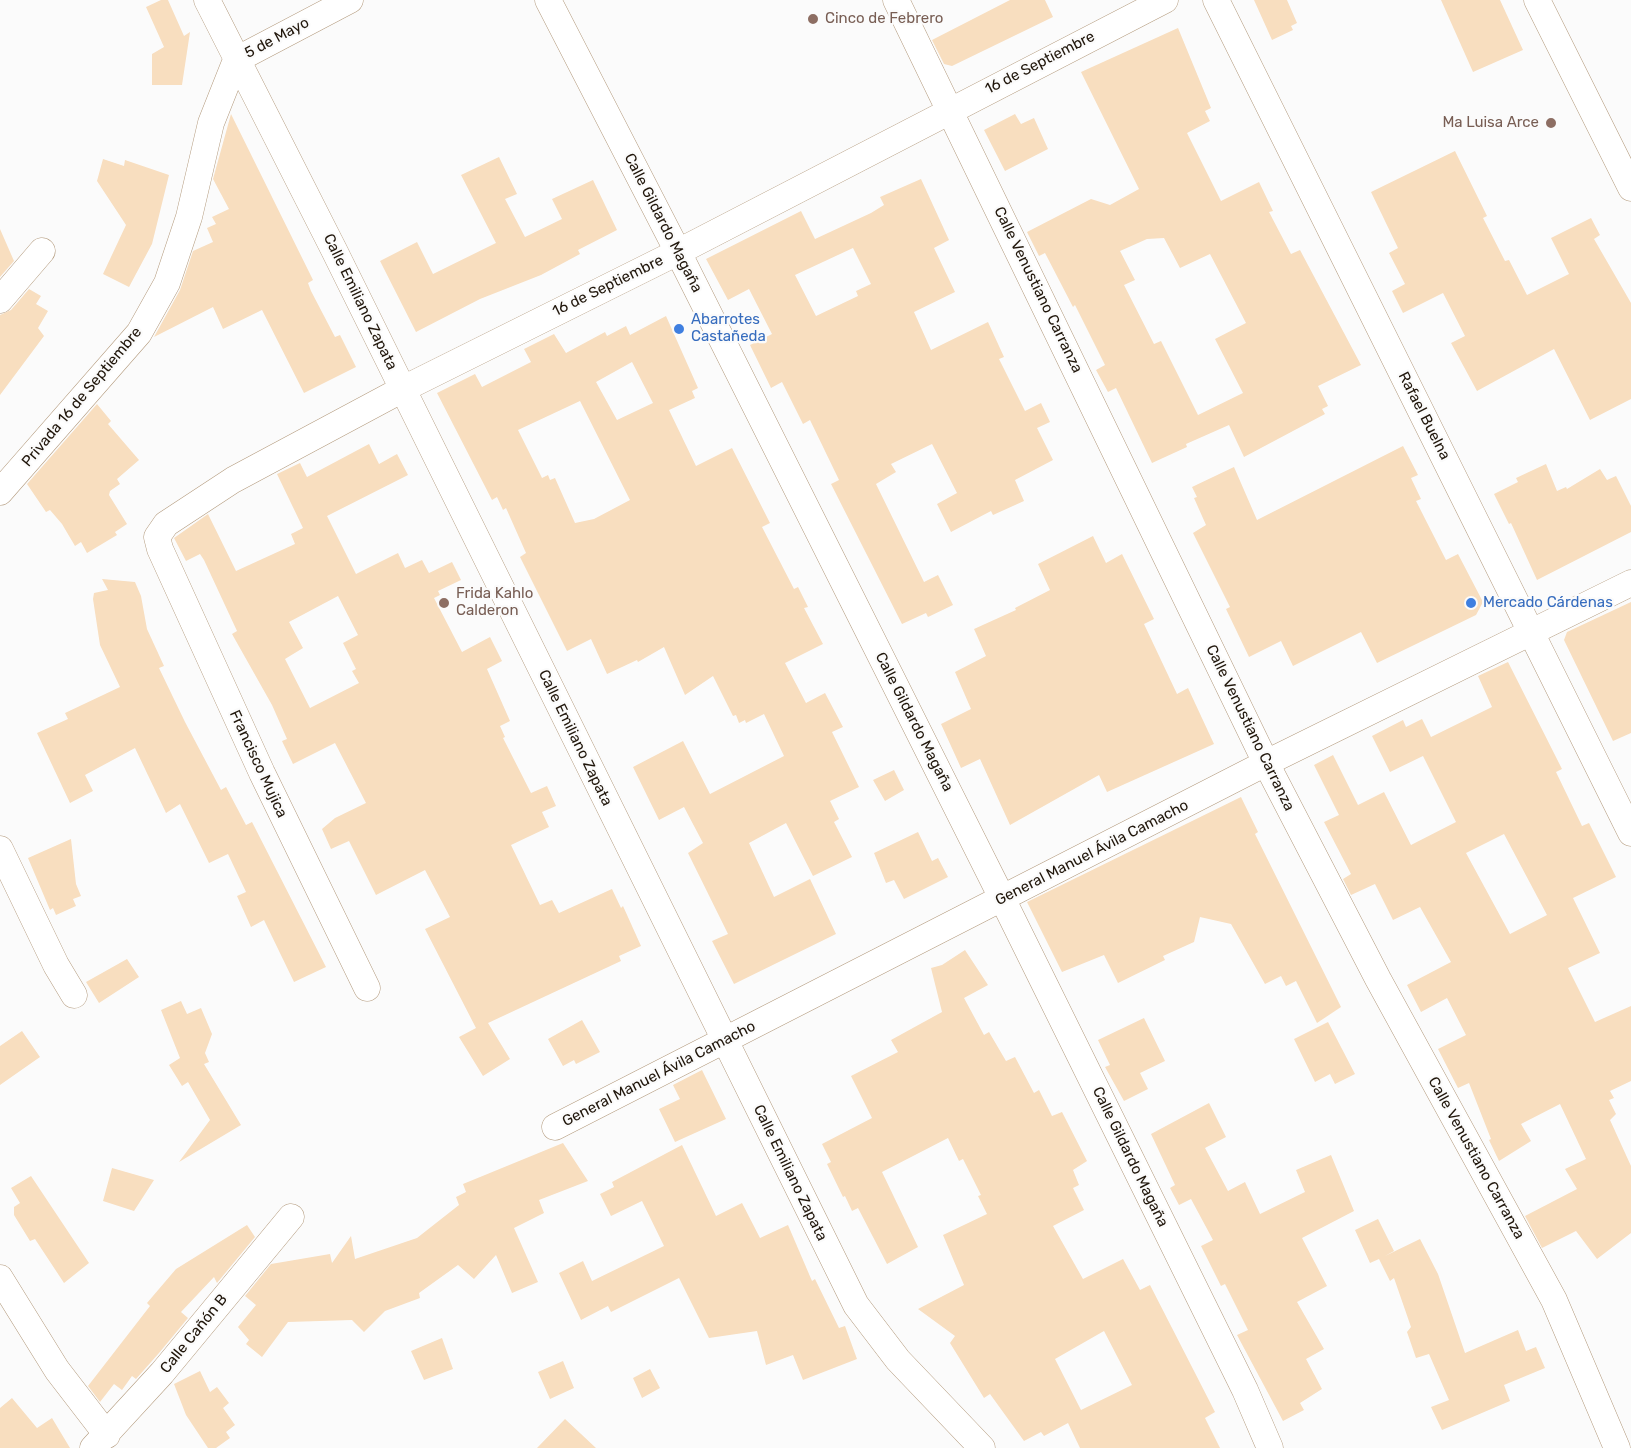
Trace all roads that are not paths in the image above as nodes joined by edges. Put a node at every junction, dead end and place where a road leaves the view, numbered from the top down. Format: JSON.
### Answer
{"nodes":[{"id":1,"x":207,"y":0,"type":"edge"},
{"id":2,"x":350,"y":0,"type":"edge"},
{"id":3,"x":548,"y":0,"type":"edge"},
{"id":4,"x":896,"y":0,"type":"edge"},
{"id":5,"x":1165,"y":0,"type":"edge"},
{"id":6,"x":1216,"y":0,"type":"edge"},
{"id":7,"x":1537,"y":0,"type":"edge"},
{"id":8,"x":236,"y":60,"type":"junction"},
{"id":9,"x":950,"y":110,"type":"junction"},
{"id":10,"x":1631,"y":188,"type":"edge"},
{"id":11,"x":42,"y":251,"type":"dead end"},
{"id":12,"x":678,"y":252,"type":"junction"},
{"id":13,"x":0,"y":300,"type":"edge"},
{"id":14,"x":403,"y":389,"type":"junction"},
{"id":15,"x":0,"y":492,"type":"edge"},
{"id":16,"x":157,"y":537,"type":"joint"},
{"id":17,"x":1631,"y":583,"type":"edge"},
{"id":18,"x":1531,"y":631,"type":"junction"},
{"id":19,"x":1266,"y":764,"type":"junction"},
{"id":20,"x":1631,"y":833,"type":"edge"},
{"id":21,"x":0,"y":849,"type":"edge"},
{"id":22,"x":1003,"y":900,"type":"junction"},
{"id":23,"x":367,"y":988,"type":"dead end"},
{"id":24,"x":74,"y":995,"type":"dead end"},
{"id":25,"x":725,"y":1041,"type":"junction"},
{"id":26,"x":555,"y":1126,"type":"dead end"},
{"id":27,"x":291,"y":1217,"type":"dead end"},
{"id":28,"x":0,"y":1278,"type":"edge"},
{"id":29,"x":100,"y":1442,"type":"edge"},
{"id":30,"x":982,"y":1448,"type":"edge"},
{"id":31,"x":1270,"y":1448,"type":"edge"},
{"id":32,"x":1617,"y":1448,"type":"edge"}],
"edges":[{"from":1,"to":8,"type":"street","name":"Calle Emiliano Zapata"},
{"from":2,"to":8,"type":"street","name":"5 de Mayo"},
{"from":3,"to":12,"type":"street","name":"Calle Gildardo Magaña"},
{"from":4,"to":9,"type":"street","name":"Calle Venustiano Carranza"},
{"from":5,"to":9,"type":"street","name":"16 de Septiembre"},
{"from":6,"to":18,"type":"street","name":"Rafael Buelna"},
{"from":7,"to":10,"type":"street"},
{"from":8,"to":14,"type":"street","name":"Calle Emiliano Zapata"},
{"from":8,"to":15,"type":"street","name":"Privada 16 de Septiembre"},
{"from":9,"to":12,"type":"street","name":"16 de Septiembre"},
{"from":9,"to":19,"type":"street","name":"Calle Venustiano Carranza"},
{"from":11,"to":13,"type":"street"},
{"from":12,"to":14,"type":"street","name":"16 de Septiembre"},
{"from":12,"to":22,"type":"street","name":"Calle Gildardo Magaña"},
{"from":14,"to":16,"type":"street","name":"16 de Septiembre"},
{"from":14,"to":25,"type":"street","name":"Calle Emiliano Zapata"},
{"from":16,"to":23,"type":"street","name":"Francisco Mujica"},
{"from":17,"to":18,"type":"street","name":"General Manuel Ávila Camacho"},
{"from":18,"to":19,"type":"street","name":"General Manuel Ávila Camacho"},
{"from":18,"to":20,"type":"street","name":"Rafael Buelna"},
{"from":19,"to":22,"type":"street","name":"General Manuel Ávila Camacho"},
{"from":19,"to":32,"type":"street","name":"Calle Venustiano Carranza"},
{"from":21,"to":24,"type":"street"},
{"from":22,"to":25,"type":"street","name":"General Manuel Ávila Camacho"},
{"from":22,"to":31,"type":"street","name":"Calle Gildardo Magaña"},
{"from":25,"to":26,"type":"street","name":"General Manuel Ávila Camacho"},
{"from":25,"to":30,"type":"street","name":"Calle Emiliano Zapata"},
{"from":27,"to":29,"type":"street","name":"Calle Cañón B"},
{"from":28,"to":29,"type":"street"}]}
